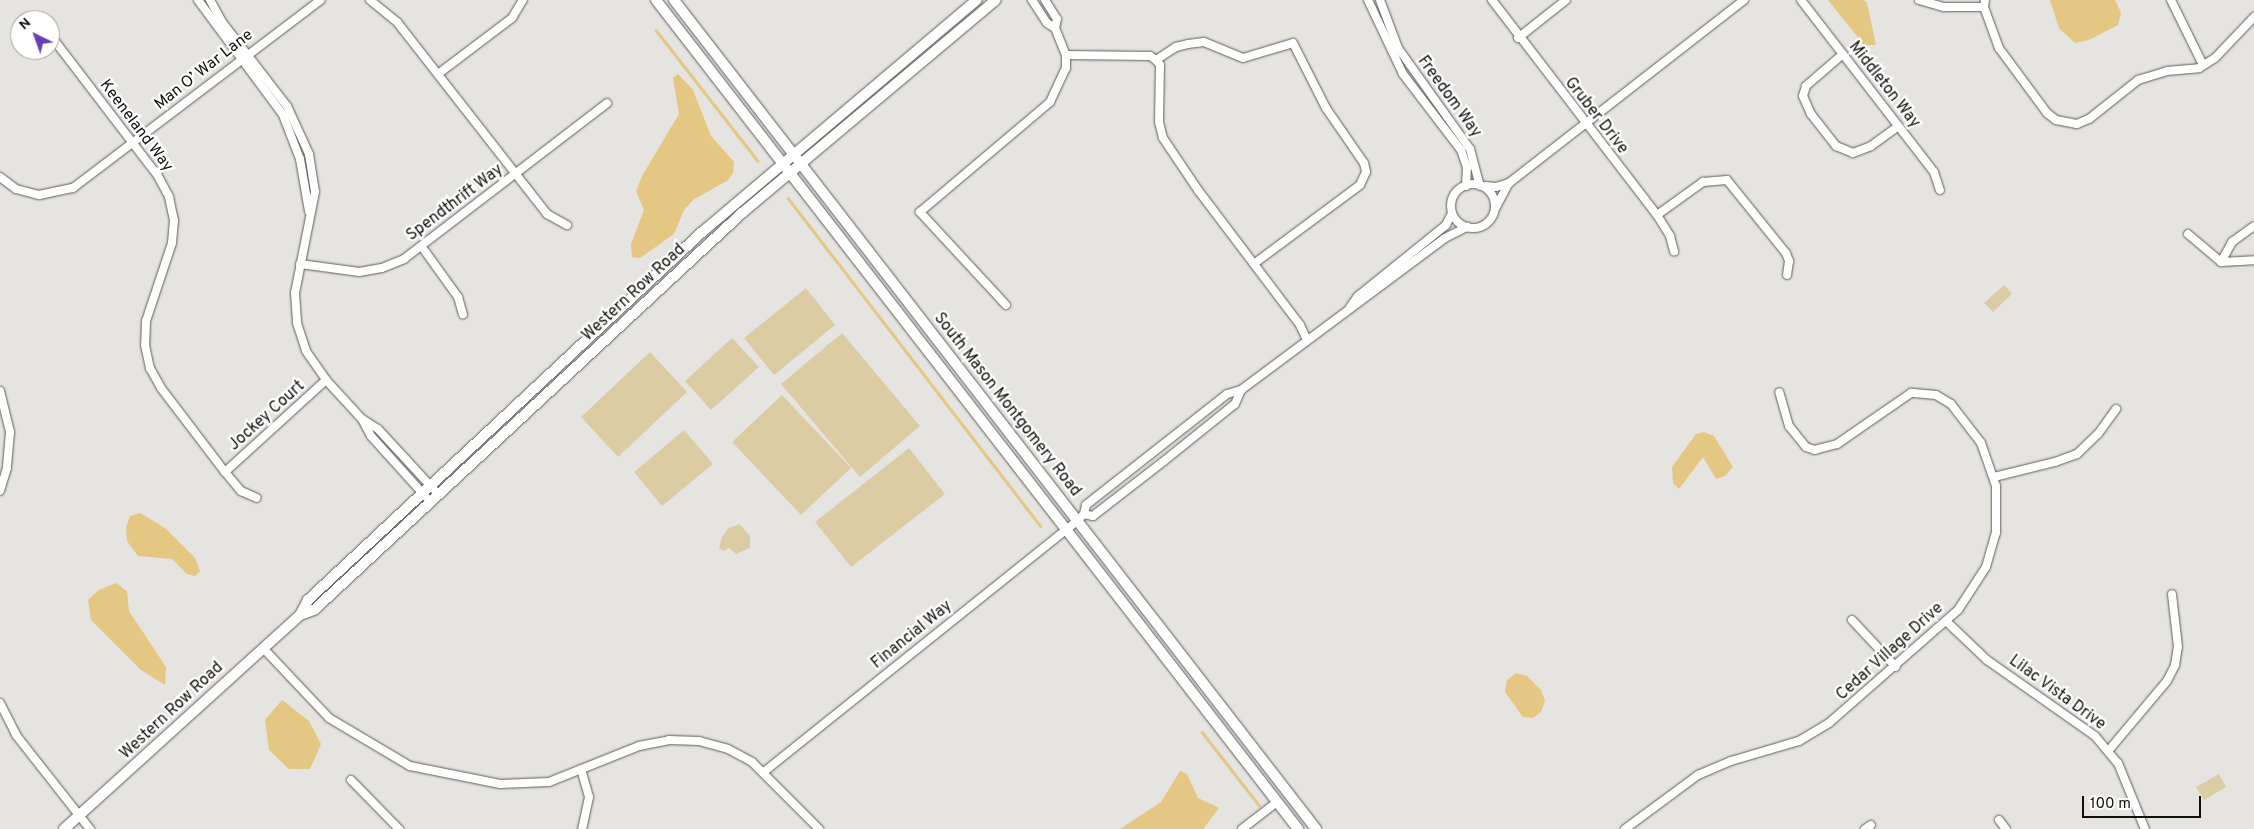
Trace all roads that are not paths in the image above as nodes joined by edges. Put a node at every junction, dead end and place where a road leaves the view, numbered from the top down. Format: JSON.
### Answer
{"nodes":[{"id":1,"x":198,"y":0,"type":"edge"},
{"id":2,"x":210,"y":0,"type":"edge"},
{"id":3,"x":320,"y":0,"type":"edge"},
{"id":4,"x":370,"y":0,"type":"edge"},
{"id":5,"x":523,"y":0,"type":"edge"},
{"id":6,"x":656,"y":0,"type":"edge"},
{"id":7,"x":674,"y":0,"type":"edge"},
{"id":8,"x":977,"y":0,"type":"edge"},
{"id":9,"x":996,"y":0,"type":"edge"},
{"id":10,"x":1032,"y":0,"type":"edge"},
{"id":11,"x":1045,"y":0,"type":"edge"},
{"id":12,"x":1368,"y":0,"type":"edge"},
{"id":13,"x":1380,"y":0,"type":"edge"},
{"id":14,"x":1492,"y":0,"type":"edge"},
{"id":15,"x":1566,"y":0,"type":"edge"},
{"id":16,"x":1744,"y":0,"type":"edge"},
{"id":17,"x":1801,"y":0,"type":"edge"},
{"id":18,"x":1919,"y":0,"type":"edge"},
{"id":19,"x":2171,"y":0,"type":"edge"},
{"id":20,"x":1985,"y":4,"type":"edge"},
{"id":21,"x":2254,"y":17,"type":"edge"},
{"id":22,"x":1389,"y":27,"type":"junction"},
{"id":23,"x":1055,"y":28,"type":"junction"},
{"id":24,"x":1379,"y":30,"type":"junction"},
{"id":25,"x":1518,"y":38,"type":"junction"},
{"id":26,"x":60,"y":48,"type":"edge"},
{"id":27,"x":1843,"y":54,"type":"junction"},
{"id":28,"x":1066,"y":55,"type":"junction"},
{"id":29,"x":244,"y":56,"type":"junction"},
{"id":30,"x":1156,"y":60,"type":"junction"},
{"id":31,"x":2203,"y":66,"type":"junction"},
{"id":32,"x":438,"y":74,"type":"junction"},
{"id":33,"x":607,"y":103,"type":"dead end"},
{"id":34,"x":1584,"y":123,"type":"junction"},
{"id":35,"x":1899,"y":126,"type":"junction"},
{"id":36,"x":133,"y":143,"type":"junction"},
{"id":37,"x":792,"y":153,"type":"junction"},
{"id":38,"x":782,"y":162,"type":"junction"},
{"id":39,"x":800,"y":163,"type":"junction"},
{"id":40,"x":790,"y":172,"type":"junction"},
{"id":41,"x":515,"y":175,"type":"junction"},
{"id":42,"x":0,"y":177,"type":"edge"},
{"id":43,"x":1509,"y":183,"type":"junction"},
{"id":44,"x":1466,"y":186,"type":"junction"},
{"id":45,"x":1481,"y":186,"type":"junction"},
{"id":46,"x":1940,"y":190,"type":"dead end"},
{"id":47,"x":1496,"y":207,"type":"junction"},
{"id":48,"x":1452,"y":213,"type":"junction"},
{"id":49,"x":1657,"y":215,"type":"junction"},
{"id":50,"x":567,"y":225,"type":"dead end"},
{"id":51,"x":2254,"y":226,"type":"edge"},
{"id":52,"x":1467,"y":227,"type":"junction"},
{"id":53,"x":2188,"y":234,"type":"dead end"},
{"id":54,"x":422,"y":247,"type":"junction"},
{"id":55,"x":1674,"y":251,"type":"dead end"},
{"id":56,"x":2254,"y":260,"type":"edge"},
{"id":57,"x":2221,"y":262,"type":"junction"},
{"id":58,"x":1255,"y":263,"type":"junction"},
{"id":59,"x":300,"y":264,"type":"junction"},
{"id":60,"x":1787,"y":275,"type":"dead end"},
{"id":61,"x":1006,"y":305,"type":"dead end"},
{"id":62,"x":1350,"y":307,"type":"junction"},
{"id":63,"x":463,"y":314,"type":"dead end"},
{"id":64,"x":1307,"y":340,"type":"junction"},
{"id":65,"x":326,"y":380,"type":"junction"},
{"id":66,"x":1241,"y":390,"type":"junction"},
{"id":67,"x":0,"y":391,"type":"edge"},
{"id":68,"x":1779,"y":392,"type":"dead end"},
{"id":69,"x":2116,"y":409,"type":"dead end"},
{"id":70,"x":225,"y":472,"type":"junction"},
{"id":71,"x":1994,"y":477,"type":"junction"},
{"id":72,"x":425,"y":489,"type":"junction"},
{"id":73,"x":0,"y":491,"type":"edge"},
{"id":74,"x":439,"y":495,"type":"junction"},
{"id":75,"x":257,"y":498,"type":"dead end"},
{"id":76,"x":430,"y":502,"type":"junction"},
{"id":77,"x":1080,"y":517,"type":"junction"},
{"id":78,"x":1066,"y":529,"type":"junction"},
{"id":79,"x":2172,"y":594,"type":"dead end"},
{"id":80,"x":300,"y":614,"type":"junction"},
{"id":81,"x":1852,"y":620,"type":"dead end"},
{"id":82,"x":1946,"y":621,"type":"junction"},
{"id":83,"x":263,"y":648,"type":"junction"},
{"id":84,"x":1896,"y":667,"type":"junction"},
{"id":85,"x":0,"y":703,"type":"edge"},
{"id":86,"x":2110,"y":750,"type":"junction"},
{"id":87,"x":581,"y":770,"type":"junction"},
{"id":88,"x":765,"y":771,"type":"junction"},
{"id":89,"x":351,"y":780,"type":"dead end"},
{"id":90,"x":1277,"y":802,"type":"junction"},
{"id":91,"x":79,"y":816,"type":"junction"},
{"id":92,"x":1999,"y":820,"type":"dead end"},
{"id":93,"x":64,"y":829,"type":"edge"},
{"id":94,"x":90,"y":829,"type":"edge"},
{"id":95,"x":399,"y":829,"type":"edge"},
{"id":96,"x":582,"y":829,"type":"edge"},
{"id":97,"x":819,"y":829,"type":"edge"},
{"id":98,"x":1242,"y":829,"type":"edge"},
{"id":99,"x":1298,"y":829,"type":"edge"},
{"id":100,"x":1316,"y":829,"type":"edge"},
{"id":101,"x":1625,"y":829,"type":"edge"},
{"id":102,"x":2006,"y":829,"type":"edge"},
{"id":103,"x":2145,"y":829,"type":"edge"}],
"edges":[{"from":1,"to":29,"type":"street"},
{"from":2,"to":29,"type":"street"},
{"from":3,"to":29,"type":"street","name":"Man O’ War Lane"},
{"from":4,"to":32,"type":"street"},
{"from":5,"to":32,"type":"street"},
{"from":6,"to":38,"type":"street","name":"South Mason Montgomery Road"},
{"from":7,"to":37,"type":"street","name":"South Mason Montgomery Road"},
{"from":8,"to":37,"type":"street","name":"Western Row Road"},
{"from":9,"to":39,"type":"street","name":"Western Row Road"},
{"from":10,"to":23,"type":"street"},
{"from":11,"to":23,"type":"street"},
{"from":12,"to":24,"type":"street","name":"Freedom Way"},
{"from":13,"to":22,"type":"street","name":"Freedom Way"},
{"from":14,"to":25,"type":"street","name":"Gruber Drive"},
{"from":15,"to":25,"type":"street"},
{"from":16,"to":34,"type":"street"},
{"from":17,"to":27,"type":"street","name":"Middleton Way"},
{"from":18,"to":20,"type":"street"},
{"from":19,"to":31,"type":"street"},
{"from":20,"to":31,"type":"street"},
{"from":21,"to":31,"type":"street"},
{"from":22,"to":24,"type":"street"},
{"from":22,"to":45,"type":"street","name":"Freedom Way"},
{"from":23,"to":28,"type":"street"},
{"from":24,"to":44,"type":"street","name":"Freedom Way"},
{"from":25,"to":34,"type":"street","name":"Gruber Drive"},
{"from":26,"to":36,"type":"street","name":"Keeneland Way"},
{"from":27,"to":35,"type":"street","name":"Middleton Way"},
{"from":27,"to":35,"type":"street"},
{"from":28,"to":30,"type":"street"},
{"from":28,"to":61,"type":"street"},
{"from":29,"to":36,"type":"street","name":"Man O’ War Lane"},
{"from":29,"to":59,"type":"street"},
{"from":30,"to":58,"type":"street"},
{"from":30,"to":58,"type":"street"},
{"from":32,"to":41,"type":"street"},
{"from":33,"to":41,"type":"street","name":"Spendthrift Way"},
{"from":34,"to":43,"type":"street"},
{"from":34,"to":49,"type":"street","name":"Gruber Drive"},
{"from":35,"to":46,"type":"street","name":"Middleton Way"},
{"from":36,"to":42,"type":"street","name":"Man O’ War Lane"},
{"from":36,"to":70,"type":"street","name":"Keeneland Way"},
{"from":37,"to":38,"type":"street","name":"Western Row Road"},
{"from":37,"to":39,"type":"street","name":"South Mason Montgomery Road"},
{"from":38,"to":40,"type":"street","name":"South Mason Montgomery Road"},
{"from":38,"to":72,"type":"street","name":"Western Row Road"},
{"from":39,"to":40,"type":"street","name":"Western Row Road"},
{"from":39,"to":77,"type":"street","name":"South Mason Montgomery Road"},
{"from":40,"to":74,"type":"street","name":"Western Row Road"},
{"from":40,"to":78,"type":"street","name":"South Mason Montgomery Road"},
{"from":41,"to":50,"type":"street"},
{"from":41,"to":54,"type":"street","name":"Spendthrift Way"},
{"from":43,"to":45,"type":"street"},
{"from":43,"to":47,"type":"street"},
{"from":44,"to":45,"type":"street"},
{"from":44,"to":48,"type":"street"},
{"from":45,"to":47,"type":"street"},
{"from":47,"to":52,"type":"street"},
{"from":48,"to":52,"type":"street"},
{"from":48,"to":62,"type":"street"},
{"from":49,"to":55,"type":"street","name":"Gruber Drive"},
{"from":49,"to":60,"type":"street"},
{"from":51,"to":57,"type":"street"},
{"from":52,"to":62,"type":"street"},
{"from":53,"to":57,"type":"street"},
{"from":54,"to":59,"type":"street","name":"Spendthrift Way"},
{"from":54,"to":63,"type":"street"},
{"from":56,"to":57,"type":"street"},
{"from":58,"to":64,"type":"street"},
{"from":59,"to":65,"type":"street"},
{"from":62,"to":64,"type":"street"},
{"from":64,"to":66,"type":"street"},
{"from":65,"to":70,"type":"street","name":"Jockey Court"},
{"from":65,"to":72,"type":"street"},
{"from":66,"to":77,"type":"street"},
{"from":66,"to":77,"type":"street"},
{"from":67,"to":73,"type":"street"},
{"from":68,"to":71,"type":"street","name":"Cedar Village Drive"},
{"from":69,"to":71,"type":"street"},
{"from":70,"to":75,"type":"street","name":"Keeneland Way"},
{"from":71,"to":82,"type":"street","name":"Cedar Village Drive"},
{"from":72,"to":74,"type":"street"},
{"from":72,"to":76,"type":"street"},
{"from":72,"to":80,"type":"street","name":"Western Row Road"},
{"from":74,"to":76,"type":"street","name":"Western Row Road"},
{"from":76,"to":80,"type":"street","name":"Western Row Road"},
{"from":77,"to":78,"type":"street","name":"Financial Way"},
{"from":77,"to":100,"type":"street","name":"South Mason Montgomery Road"},
{"from":78,"to":88,"type":"street","name":"Financial Way"},
{"from":78,"to":90,"type":"street","name":"South Mason Montgomery Road"},
{"from":79,"to":86,"type":"street"},
{"from":80,"to":83,"type":"street","name":"Western Row Road"},
{"from":81,"to":84,"type":"street"},
{"from":82,"to":84,"type":"street","name":"Cedar Village Drive"},
{"from":82,"to":86,"type":"street","name":"Lilac Vista Drive"},
{"from":83,"to":87,"type":"street"},
{"from":83,"to":91,"type":"street","name":"Western Row Road"},
{"from":84,"to":101,"type":"street","name":"Cedar Village Drive"},
{"from":85,"to":91,"type":"street"},
{"from":86,"to":103,"type":"street","name":"Lilac Vista Drive"},
{"from":87,"to":88,"type":"street"},
{"from":87,"to":96,"type":"street"},
{"from":88,"to":97,"type":"street"},
{"from":89,"to":95,"type":"street"},
{"from":90,"to":98,"type":"street"},
{"from":90,"to":99,"type":"street","name":"South Mason Montgomery Road"},
{"from":91,"to":93,"type":"street","name":"Western Row Road"},
{"from":91,"to":94,"type":"street"},
{"from":92,"to":102,"type":"street"}]}
